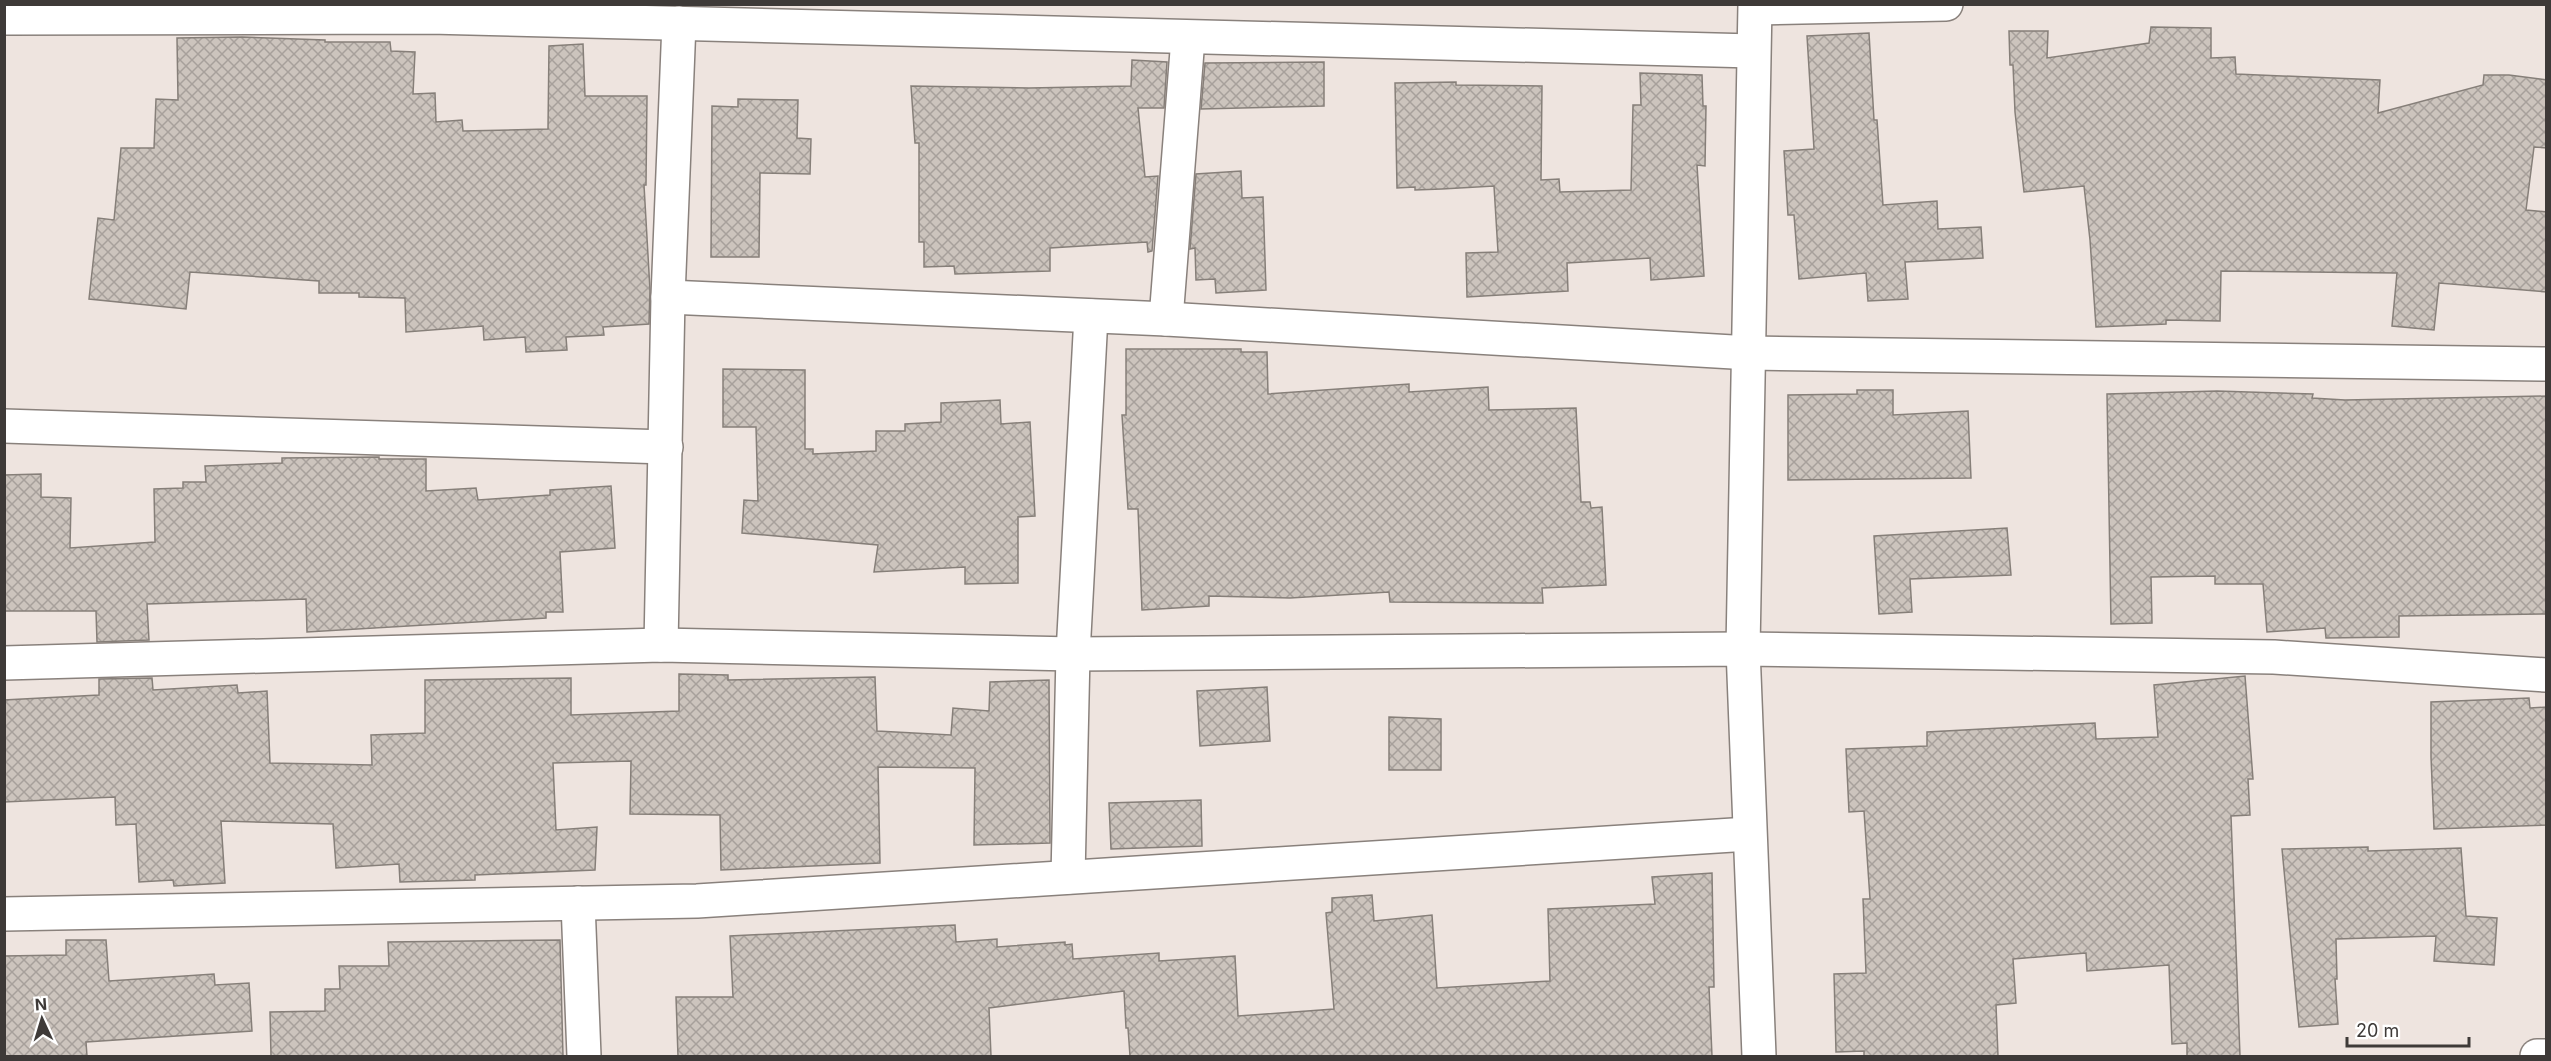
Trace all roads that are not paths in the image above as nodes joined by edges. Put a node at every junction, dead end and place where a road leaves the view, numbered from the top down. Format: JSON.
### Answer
{"nodes":[{"id":1,"x":1946,"y":4,"type":"edge"},
{"id":2,"x":1756,"y":6,"type":"edge"},
{"id":3,"x":430,"y":11,"type":"edge"},
{"id":4,"x":4,"y":18,"type":"edge"},
{"id":5,"x":679,"y":23,"type":"junction"},
{"id":6,"x":1188,"y":38,"type":"junction"},
{"id":7,"x":1753,"y":51,"type":"junction"},
{"id":8,"x":668,"y":297,"type":"junction"},
{"id":9,"x":1091,"y":316,"type":"junction"},
{"id":10,"x":1166,"y":319,"type":"junction"},
{"id":11,"x":1750,"y":353,"type":"junction"},
{"id":12,"x":2547,"y":364,"type":"edge"},
{"id":13,"x":4,"y":426,"type":"edge"},
{"id":14,"x":666,"y":447,"type":"junction"},
{"id":15,"x":661,"y":645,"type":"junction"},
{"id":16,"x":1743,"y":649,"type":"junction"},
{"id":17,"x":1073,"y":654,"type":"junction"},
{"id":18,"x":4,"y":663,"type":"edge"},
{"id":19,"x":2547,"y":675,"type":"edge"},
{"id":20,"x":1749,"y":834,"type":"junction"},
{"id":21,"x":1068,"y":877,"type":"junction"},
{"id":22,"x":578,"y":903,"type":"junction"},
{"id":23,"x":4,"y":914,"type":"edge"},
{"id":24,"x":584,"y":1056,"type":"edge"},
{"id":25,"x":1759,"y":1056,"type":"edge"},
{"id":26,"x":2537,"y":1056,"type":"edge"},
{"id":27,"x":2547,"y":1056,"type":"edge"}],
"edges":[{"from":1,"to":2,"type":"street"},
{"from":2,"to":7,"type":"street"},
{"from":3,"to":4,"type":"street"},
{"from":3,"to":5,"type":"street"},
{"from":5,"to":6,"type":"street"},
{"from":5,"to":8,"type":"street"},
{"from":6,"to":7,"type":"street"},
{"from":6,"to":10,"type":"street"},
{"from":7,"to":11,"type":"street"},
{"from":8,"to":9,"type":"street"},
{"from":8,"to":14,"type":"street"},
{"from":9,"to":10,"type":"street"},
{"from":9,"to":17,"type":"street"},
{"from":10,"to":11,"type":"street"},
{"from":11,"to":12,"type":"street"},
{"from":11,"to":16,"type":"street"},
{"from":13,"to":14,"type":"street"},
{"from":14,"to":15,"type":"street"},
{"from":15,"to":17,"type":"street"},
{"from":15,"to":18,"type":"street"},
{"from":16,"to":17,"type":"street"},
{"from":16,"to":19,"type":"street"},
{"from":16,"to":20,"type":"street"},
{"from":17,"to":21,"type":"street"},
{"from":20,"to":21,"type":"street"},
{"from":20,"to":25,"type":"street"},
{"from":21,"to":22,"type":"street"},
{"from":22,"to":23,"type":"street"},
{"from":22,"to":24,"type":"street"},
{"from":26,"to":27,"type":"street"}]}
